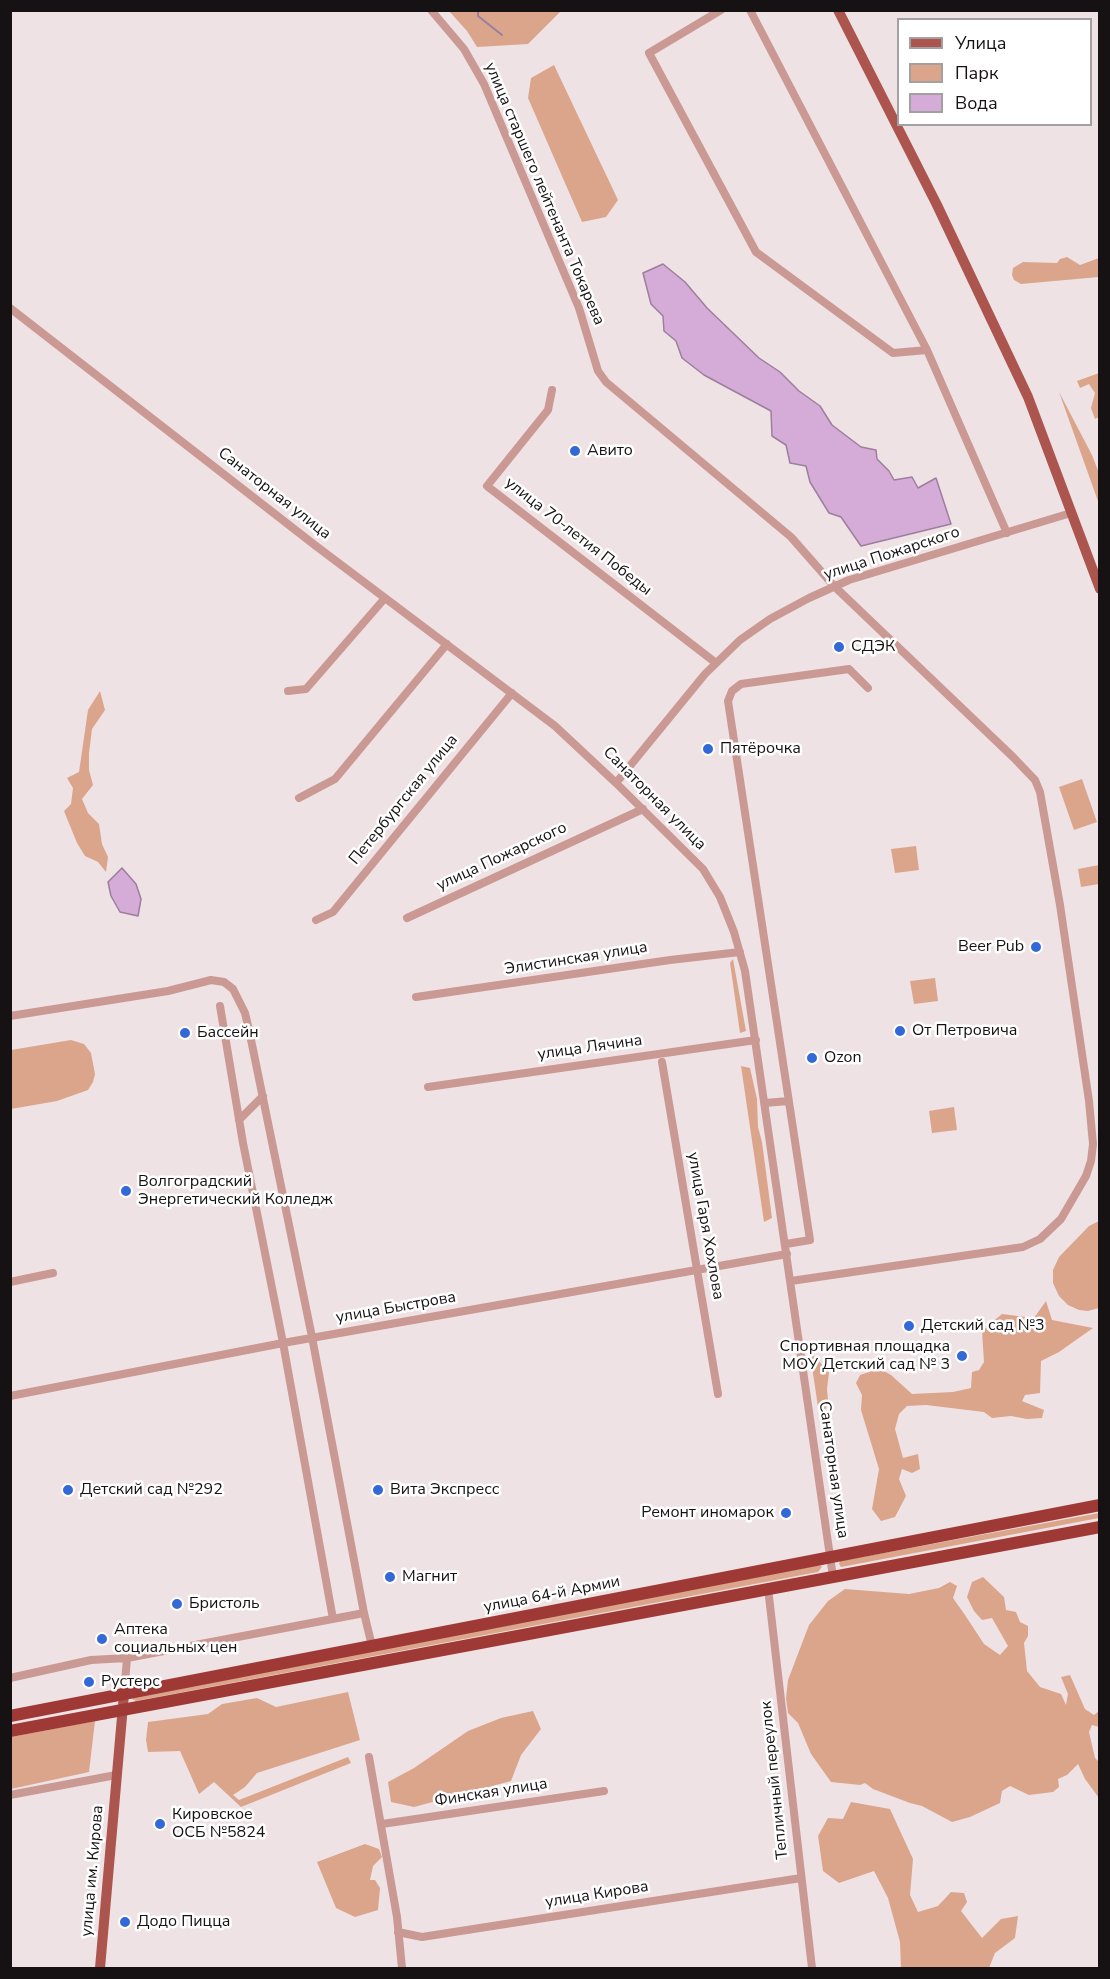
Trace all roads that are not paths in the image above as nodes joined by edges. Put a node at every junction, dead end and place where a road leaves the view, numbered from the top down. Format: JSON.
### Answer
{"nodes":[{"id":1,"x":431,"y":10,"type":"edge"},
{"id":2,"x":721,"y":10,"type":"edge"},
{"id":3,"x":750,"y":10,"type":"edge"},
{"id":4,"x":838,"y":10,"type":"edge"},
{"id":5,"x":10,"y":308,"type":"edge"},
{"id":6,"x":927,"y":350,"type":"junction"},
{"id":7,"x":552,"y":390,"type":"dead end"},
{"id":8,"x":1071,"y":513,"type":"junction"},
{"id":9,"x":1007,"y":533,"type":"junction"},
{"id":10,"x":834,"y":586,"type":"junction"},
{"id":11,"x":1100,"y":590,"type":"edge"},
{"id":12,"x":385,"y":598,"type":"junction"},
{"id":13,"x":447,"y":644,"type":"junction"},
{"id":14,"x":716,"y":663,"type":"junction"},
{"id":15,"x":868,"y":688,"type":"dead end"},
{"id":16,"x":288,"y":691,"type":"dead end"},
{"id":17,"x":512,"y":693,"type":"junction"},
{"id":18,"x":616,"y":783,"type":"junction"},
{"id":19,"x":299,"y":798,"type":"dead end"},
{"id":20,"x":643,"y":809,"type":"junction"},
{"id":21,"x":406,"y":918,"type":"dead end"},
{"id":22,"x":316,"y":920,"type":"dead end"},
{"id":23,"x":740,"y":952,"type":"junction"},
{"id":24,"x":416,"y":997,"type":"dead end"},
{"id":25,"x":220,"y":1006,"type":"dead end"},
{"id":26,"x":10,"y":1016,"type":"edge"},
{"id":27,"x":756,"y":1040,"type":"junction"},
{"id":28,"x":662,"y":1062,"type":"dead end"},
{"id":29,"x":428,"y":1087,"type":"dead end"},
{"id":30,"x":263,"y":1096,"type":"junction"},
{"id":31,"x":788,"y":1101,"type":"junction"},
{"id":32,"x":765,"y":1103,"type":"junction"},
{"id":33,"x":239,"y":1120,"type":"junction"},
{"id":34,"x":786,"y":1244,"type":"junction"},
{"id":35,"x":787,"y":1254,"type":"junction"},
{"id":36,"x":697,"y":1270,"type":"junction"},
{"id":37,"x":53,"y":1273,"type":"dead end"},
{"id":38,"x":791,"y":1281,"type":"junction"},
{"id":39,"x":10,"y":1282,"type":"edge"},
{"id":40,"x":312,"y":1337,"type":"junction"},
{"id":41,"x":283,"y":1342,"type":"junction"},
{"id":42,"x":718,"y":1394,"type":"dead end"},
{"id":43,"x":10,"y":1396,"type":"edge"},
{"id":44,"x":1100,"y":1504,"type":"edge"},
{"id":45,"x":1100,"y":1527,"type":"edge"},
{"id":46,"x":830,"y":1556,"type":"junction"},
{"id":47,"x":834,"y":1577,"type":"junction"},
{"id":48,"x":768,"y":1588,"type":"junction"},
{"id":49,"x":364,"y":1613,"type":"junction"},
{"id":50,"x":333,"y":1619,"type":"junction"},
{"id":51,"x":372,"y":1646,"type":"junction"},
{"id":52,"x":127,"y":1658,"type":"junction"},
{"id":53,"x":10,"y":1678,"type":"edge"},
{"id":54,"x":124,"y":1694,"type":"junction"},
{"id":55,"x":122,"y":1710,"type":"junction"},
{"id":56,"x":10,"y":1716,"type":"edge"},
{"id":57,"x":10,"y":1731,"type":"edge"},
{"id":58,"x":369,"y":1757,"type":"dead end"},
{"id":59,"x":116,"y":1775,"type":"junction"},
{"id":60,"x":604,"y":1791,"type":"dead end"},
{"id":61,"x":10,"y":1795,"type":"edge"},
{"id":62,"x":382,"y":1824,"type":"junction"},
{"id":63,"x":801,"y":1878,"type":"junction"},
{"id":64,"x":398,"y":1932,"type":"junction"},
{"id":65,"x":100,"y":1968,"type":"edge"},
{"id":66,"x":402,"y":1968,"type":"edge"},
{"id":67,"x":812,"y":1968,"type":"edge"}],
"edges":[{"from":1,"to":10,"type":"street","name":"улица старшего лейтенанта Токарева"},
{"from":2,"to":6,"type":"street"},
{"from":3,"to":6,"type":"street"},
{"from":4,"to":8,"type":"main road"},
{"from":5,"to":12,"type":"street","name":"Санаторная улица"},
{"from":6,"to":9,"type":"street"},
{"from":7,"to":14,"type":"street","name":"улица 70-летия Победы"},
{"from":8,"to":9,"type":"street","name":"улица Пожарского"},
{"from":8,"to":11,"type":"main road"},
{"from":9,"to":10,"type":"street","name":"улица Пожарского"},
{"from":10,"to":14,"type":"street","name":"улица Пожарского"},
{"from":10,"to":38,"type":"street","name":"улица старшего лейтенанта Токарева"},
{"from":12,"to":13,"type":"street","name":"Санаторная улица"},
{"from":12,"to":16,"type":"street"},
{"from":13,"to":17,"type":"street","name":"Санаторная улица"},
{"from":13,"to":19,"type":"street"},
{"from":14,"to":18,"type":"street","name":"улица Пожарского"},
{"from":15,"to":31,"type":"street"},
{"from":17,"to":18,"type":"street","name":"Санаторная улица"},
{"from":17,"to":22,"type":"street","name":"Петербургская улица"},
{"from":18,"to":20,"type":"street","name":"Санаторная улица"},
{"from":20,"to":21,"type":"street","name":"улица Пожарского"},
{"from":20,"to":23,"type":"street","name":"Санаторная улица"},
{"from":23,"to":24,"type":"street","name":"Элистинская улица"},
{"from":23,"to":27,"type":"street","name":"Санаторная улица"},
{"from":25,"to":33,"type":"street"},
{"from":26,"to":30,"type":"street"},
{"from":27,"to":29,"type":"street","name":"улица Лячина"},
{"from":27,"to":32,"type":"street","name":"Санаторная улица"},
{"from":28,"to":36,"type":"street","name":"улица Гаря Хохлова"},
{"from":30,"to":33,"type":"street"},
{"from":30,"to":40,"type":"street"},
{"from":31,"to":32,"type":"street"},
{"from":31,"to":34,"type":"street"},
{"from":32,"to":34,"type":"street","name":"Санаторная улица"},
{"from":33,"to":41,"type":"street"},
{"from":34,"to":35,"type":"street","name":"Санаторная улица"},
{"from":35,"to":36,"type":"street","name":"улица Быстрова"},
{"from":35,"to":38,"type":"street","name":"Санаторная улица"},
{"from":36,"to":40,"type":"street","name":"улица Быстрова"},
{"from":36,"to":42,"type":"street","name":"улица Гаря Хохлова"},
{"from":37,"to":39,"type":"street"},
{"from":38,"to":46,"type":"street","name":"Санаторная улица"},
{"from":40,"to":41,"type":"street","name":"улица Быстрова"},
{"from":40,"to":49,"type":"street"},
{"from":41,"to":43,"type":"street","name":"улица Быстрова"},
{"from":41,"to":50,"type":"street"},
{"from":44,"to":46,"type":"highway","name":"улица 64-й Армии"},
{"from":45,"to":47,"type":"highway"},
{"from":46,"to":47,"type":"street","name":"Санаторная улица"},
{"from":46,"to":51,"type":"highway","name":"улица 64-й Армии"},
{"from":47,"to":48,"type":"highway"},
{"from":48,"to":55,"type":"highway"},
{"from":48,"to":63,"type":"street","name":"Тепличный переулок"},
{"from":49,"to":50,"type":"street"},
{"from":49,"to":51,"type":"street"},
{"from":50,"to":52,"type":"street"},
{"from":51,"to":54,"type":"highway","name":"улица 64-й Армии"},
{"from":52,"to":53,"type":"street"},
{"from":52,"to":54,"type":"street"},
{"from":54,"to":55,"type":"main road","name":"улица им. Кирова"},
{"from":54,"to":56,"type":"highway","name":"улица 64-й Армии"},
{"from":55,"to":57,"type":"highway"},
{"from":55,"to":59,"type":"main road","name":"улица им. Кирова"},
{"from":58,"to":62,"type":"street"},
{"from":59,"to":61,"type":"street"},
{"from":59,"to":65,"type":"main road","name":"улица им. Кирова"},
{"from":60,"to":62,"type":"street","name":"Финская улица"},
{"from":62,"to":64,"type":"street"},
{"from":63,"to":64,"type":"street","name":"улица Кирова"},
{"from":63,"to":67,"type":"street","name":"Тепличный переулок"},
{"from":64,"to":66,"type":"street"}]}
